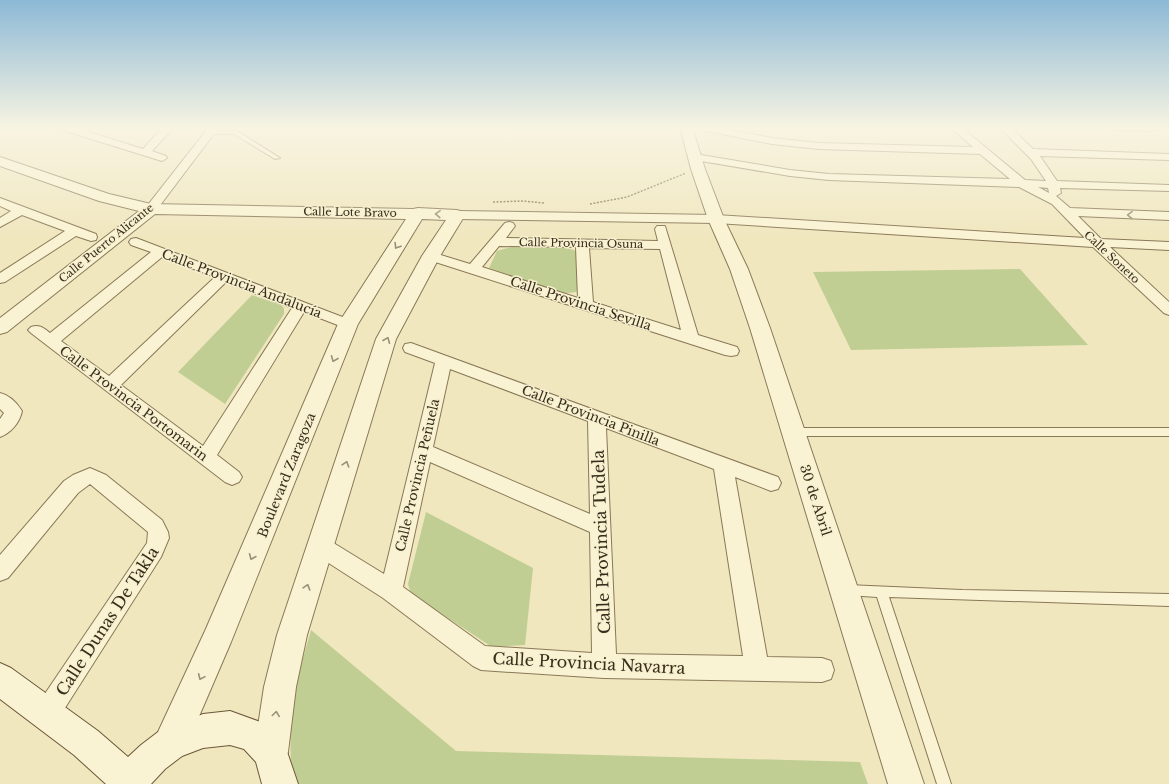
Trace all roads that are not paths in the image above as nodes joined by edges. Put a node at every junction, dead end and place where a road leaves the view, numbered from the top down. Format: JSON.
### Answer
{"nodes":[{"id":1,"x":696,"y":163,"type":"edge"},
{"id":2,"x":5,"y":164,"type":"edge"},
{"id":3,"x":186,"y":164,"type":"edge"},
{"id":4,"x":702,"y":164,"type":"edge"},
{"id":5,"x":998,"y":164,"type":"edge"},
{"id":6,"x":1041,"y":164,"type":"edge"},
{"id":7,"x":1023,"y":184,"type":"junction"},
{"id":8,"x":1055,"y":185,"type":"junction"},
{"id":9,"x":1169,"y":188,"type":"edge"},
{"id":10,"x":1056,"y":201,"type":"junction"},
{"id":11,"x":0,"y":202,"type":"edge"},
{"id":12,"x":150,"y":209,"type":"junction"},
{"id":13,"x":21,"y":210,"type":"junction"},
{"id":14,"x":1066,"y":212,"type":"junction"},
{"id":15,"x":418,"y":213,"type":"junction"},
{"id":16,"x":458,"y":215,"type":"junction"},
{"id":17,"x":1169,"y":216,"type":"edge"},
{"id":18,"x":716,"y":219,"type":"junction"},
{"id":19,"x":0,"y":223,"type":"edge"},
{"id":20,"x":509,"y":226,"type":"dead end"},
{"id":21,"x":661,"y":228,"type":"dead end"},
{"id":22,"x":74,"y":231,"type":"junction"},
{"id":23,"x":91,"y":237,"type":"dead end"},
{"id":24,"x":136,"y":242,"type":"dead end"},
{"id":25,"x":496,"y":242,"type":"junction"},
{"id":26,"x":582,"y":243,"type":"junction"},
{"id":27,"x":1097,"y":243,"type":"junction"},
{"id":28,"x":665,"y":245,"type":"junction"},
{"id":29,"x":1169,"y":246,"type":"edge"},
{"id":30,"x":160,"y":252,"type":"junction"},
{"id":31,"x":431,"y":256,"type":"junction"},
{"id":32,"x":473,"y":269,"type":"junction"},
{"id":33,"x":224,"y":276,"type":"junction"},
{"id":34,"x":0,"y":279,"type":"edge"},
{"id":35,"x":586,"y":305,"type":"junction"},
{"id":36,"x":301,"y":306,"type":"junction"},
{"id":37,"x":1169,"y":310,"type":"edge"},
{"id":38,"x":348,"y":324,"type":"junction"},
{"id":39,"x":0,"y":328,"type":"edge"},
{"id":40,"x":36,"y":330,"type":"dead end"},
{"id":41,"x":691,"y":338,"type":"junction"},
{"id":42,"x":52,"y":340,"type":"junction"},
{"id":43,"x":410,"y":348,"type":"dead end"},
{"id":44,"x":731,"y":351,"type":"dead end"},
{"id":45,"x":444,"y":360,"type":"junction"},
{"id":46,"x":110,"y":384,"type":"junction"},
{"id":47,"x":0,"y":399,"type":"edge"},
{"id":48,"x":597,"y":417,"type":"junction"},
{"id":49,"x":0,"y":430,"type":"edge"},
{"id":50,"x":793,"y":432,"type":"junction"},
{"id":51,"x":1169,"y":432,"type":"edge"},
{"id":52,"x":423,"y":451,"type":"junction"},
{"id":53,"x":206,"y":457,"type":"junction"},
{"id":54,"x":723,"y":465,"type":"junction"},
{"id":55,"x":232,"y":477,"type":"dead end"},
{"id":56,"x":771,"y":483,"type":"dead end"},
{"id":57,"x":599,"y":527,"type":"junction"},
{"id":58,"x":320,"y":546,"type":"junction"},
{"id":59,"x":0,"y":571,"type":"edge"},
{"id":60,"x":845,"y":590,"type":"junction"},
{"id":61,"x":391,"y":591,"type":"junction"},
{"id":62,"x":881,"y":592,"type":"junction"},
{"id":63,"x":1169,"y":600,"type":"edge"},
{"id":64,"x":604,"y":666,"type":"junction"},
{"id":65,"x":758,"y":669,"type":"junction"},
{"id":66,"x":822,"y":670,"type":"dead end"},
{"id":67,"x":0,"y":679,"type":"edge"},
{"id":68,"x":46,"y":713,"type":"junction"},
{"id":69,"x":170,"y":744,"type":"junction"},
{"id":70,"x":271,"y":752,"type":"junction"},
{"id":71,"x":128,"y":783,"type":"edge"},
{"id":72,"x":280,"y":784,"type":"edge"},
{"id":73,"x":906,"y":784,"type":"edge"},
{"id":74,"x":944,"y":784,"type":"edge"}],
"edges":[{"from":1,"to":18,"type":"street","name":"30 de Abril"},
{"from":2,"to":12,"type":"street","name":"Calle Lote Bravo"},
{"from":3,"to":12,"type":"street","name":"Calle Puerto Alicante"},
{"from":4,"to":7,"type":"street"},
{"from":5,"to":7,"type":"street"},
{"from":6,"to":8,"type":"street"},
{"from":7,"to":8,"type":"street"},
{"from":7,"to":10,"type":"street","name":"Calle Soneto"},
{"from":8,"to":9,"type":"street"},
{"from":8,"to":10,"type":"street"},
{"from":10,"to":14,"type":"street","name":"Calle Soneto"},
{"from":11,"to":13,"type":"street"},
{"from":12,"to":15,"type":"street","name":"Calle Lote Bravo"},
{"from":12,"to":39,"type":"street","name":"Calle Puerto Alicante"},
{"from":13,"to":19,"type":"street"},
{"from":13,"to":22,"type":"street"},
{"from":17,"to":14,"type":"street","one_way":true},
{"from":14,"to":27,"type":"street","name":"Calle Soneto"},
{"from":16,"to":15,"type":"street","name":"Calle Lote Bravo","one_way":true},
{"from":15,"to":38,"type":"street","name":"Boulevard Zaragoza","one_way":true},
{"from":16,"to":18,"type":"street"},
{"from":16,"to":31,"type":"street"},
{"from":18,"to":27,"type":"street"},
{"from":18,"to":50,"type":"street","name":"30 de Abril"},
{"from":20,"to":25,"type":"street"},
{"from":21,"to":28,"type":"street"},
{"from":22,"to":23,"type":"street"},
{"from":22,"to":34,"type":"street"},
{"from":24,"to":30,"type":"street","name":"Calle Provincia Andalucía"},
{"from":25,"to":26,"type":"street","name":"Calle Provincia Osuna"},
{"from":25,"to":32,"type":"street"},
{"from":26,"to":28,"type":"street","name":"Calle Provincia Osuna"},
{"from":26,"to":35,"type":"street"},
{"from":27,"to":29,"type":"street"},
{"from":27,"to":37,"type":"street","name":"Calle Soneto"},
{"from":28,"to":41,"type":"street"},
{"from":30,"to":33,"type":"street","name":"Calle Provincia Andalucía"},
{"from":30,"to":42,"type":"street"},
{"from":31,"to":32,"type":"street","name":"Calle Provincia Sevilla"},
{"from":58,"to":31,"type":"street","one_way":true},
{"from":32,"to":35,"type":"street","name":"Calle Provincia Sevilla"},
{"from":33,"to":36,"type":"street","name":"Calle Provincia Andalucía"},
{"from":33,"to":46,"type":"street"},
{"from":35,"to":41,"type":"street","name":"Calle Provincia Sevilla"},
{"from":36,"to":38,"type":"street","name":"Calle Provincia Andalucía"},
{"from":36,"to":53,"type":"street"},
{"from":38,"to":69,"type":"street","name":"Boulevard Zaragoza","one_way":true},
{"from":40,"to":42,"type":"street","name":"Calle Provincia Portomarin"},
{"from":41,"to":44,"type":"street","name":"Calle Provincia Sevilla"},
{"from":42,"to":46,"type":"street","name":"Calle Provincia Portomarin"},
{"from":43,"to":45,"type":"street","name":"Calle Provincia Pinilla"},
{"from":45,"to":48,"type":"street","name":"Calle Provincia Pinilla"},
{"from":45,"to":52,"type":"street","name":"Calle Provincia Peñuela"},
{"from":46,"to":53,"type":"street","name":"Calle Provincia Portomarin"},
{"from":47,"to":49,"type":"street"},
{"from":48,"to":54,"type":"street","name":"Calle Provincia Pinilla"},
{"from":48,"to":57,"type":"street","name":"Calle Provincia Tudela"},
{"from":50,"to":51,"type":"lane"},
{"from":50,"to":60,"type":"street","name":"30 de Abril"},
{"from":52,"to":57,"type":"street"},
{"from":52,"to":61,"type":"street","name":"Calle Provincia Peñuela"},
{"from":53,"to":55,"type":"street","name":"Calle Provincia Portomarin"},
{"from":54,"to":56,"type":"street","name":"Calle Provincia Pinilla"},
{"from":54,"to":65,"type":"street"},
{"from":57,"to":64,"type":"street","name":"Calle Provincia Tudela"},
{"from":58,"to":61,"type":"street","name":"Calle Provincia Navarra"},
{"from":70,"to":58,"type":"street","one_way":true},
{"from":59,"to":68,"type":"street","name":"Calle Dunas De Takla"},
{"from":60,"to":62,"type":"lane"},
{"from":60,"to":73,"type":"street","name":"30 de Abril"},
{"from":61,"to":64,"type":"street","name":"Calle Provincia Navarra"},
{"from":62,"to":63,"type":"lane"},
{"from":62,"to":74,"type":"lane"},
{"from":64,"to":65,"type":"street","name":"Calle Provincia Navarra"},
{"from":65,"to":66,"type":"street","name":"Calle Provincia Navarra"},
{"from":67,"to":68,"type":"street"},
{"from":68,"to":71,"type":"street"},
{"from":69,"to":70,"type":"street"},
{"from":69,"to":71,"type":"street"},
{"from":70,"to":72,"type":"street"}]}
